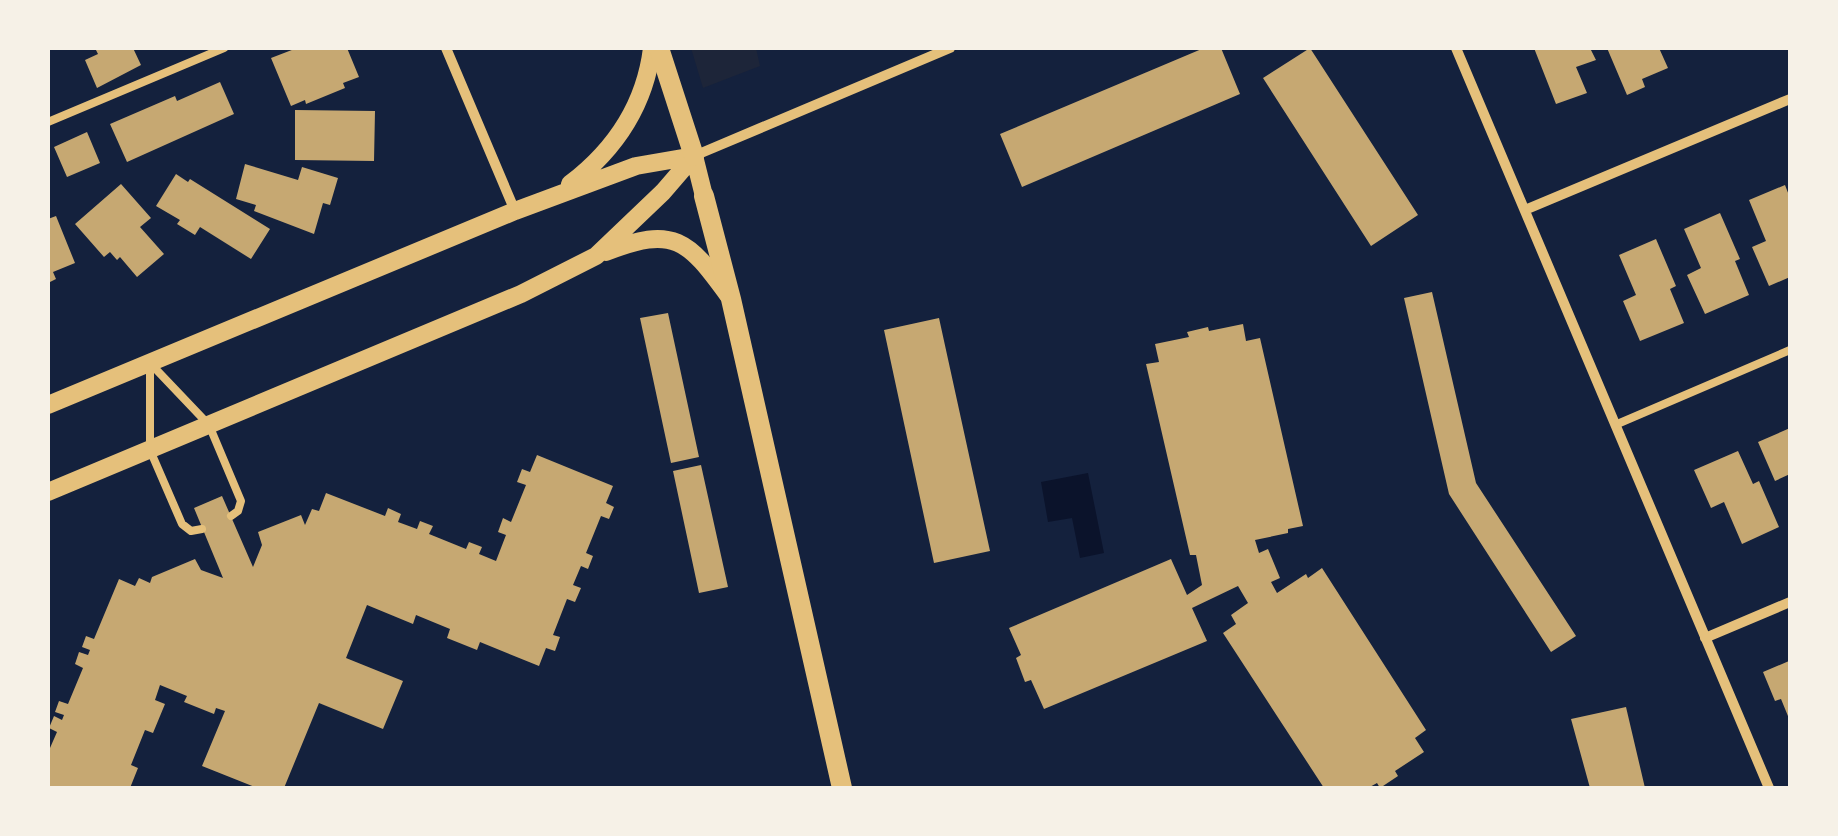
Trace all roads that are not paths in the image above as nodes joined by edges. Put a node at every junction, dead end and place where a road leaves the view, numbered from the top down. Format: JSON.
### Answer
{"nodes":[{"id":1,"x":224,"y":48,"type":"edge"},
{"id":2,"x":446,"y":48,"type":"edge"},
{"id":3,"x":652,"y":48,"type":"edge"},
{"id":4,"x":659,"y":48,"type":"edge"},
{"id":5,"x":950,"y":48,"type":"edge"},
{"id":6,"x":1456,"y":48,"type":"edge"},
{"id":7,"x":1790,"y":99,"type":"edge"},
{"id":8,"x":48,"y":122,"type":"edge"},
{"id":9,"x":694,"y":156,"type":"junction"},
{"id":10,"x":554,"y":196,"type":"junction"},
{"id":11,"x":704,"y":196,"type":"joint"},
{"id":12,"x":1525,"y":210,"type":"junction"},
{"id":13,"x":515,"y":211,"type":"junction"},
{"id":14,"x":596,"y":256,"type":"junction"},
{"id":15,"x":731,"y":299,"type":"junction"},
{"id":16,"x":1790,"y":350,"type":"edge"},
{"id":17,"x":150,"y":363,"type":"junction"},
{"id":18,"x":48,"y":406,"type":"edge"},
{"id":19,"x":209,"y":425,"type":"junction"},
{"id":20,"x":1615,"y":425,"type":"junction"},
{"id":21,"x":150,"y":450,"type":"junction"},
{"id":22,"x":48,"y":492,"type":"edge"},
{"id":23,"x":231,"y":516,"type":"dead end"},
{"id":24,"x":202,"y":528,"type":"dead end"},
{"id":25,"x":1790,"y":602,"type":"edge"},
{"id":26,"x":1705,"y":638,"type":"junction"},
{"id":27,"x":1766,"y":787,"type":"edge"},
{"id":28,"x":842,"y":788,"type":"edge"}],
"edges":[{"from":1,"to":8,"type":"lane"},
{"from":2,"to":13,"type":"street"},
{"from":3,"to":10,"type":"street"},
{"from":4,"to":9,"type":"main road"},
{"from":5,"to":9,"type":"street"},
{"from":6,"to":12,"type":"street"},
{"from":7,"to":12,"type":"street"},
{"from":9,"to":10,"type":"street"},
{"from":9,"to":11,"type":"street"},
{"from":9,"to":14,"type":"street"},
{"from":10,"to":13,"type":"street"},
{"from":11,"to":15,"type":"main road"},
{"from":12,"to":20,"type":"street"},
{"from":13,"to":17,"type":"street"},
{"from":14,"to":15,"type":"street"},
{"from":14,"to":19,"type":"street"},
{"from":15,"to":28,"type":"main road"},
{"from":16,"to":20,"type":"lane"},
{"from":17,"to":18,"type":"street"},
{"from":17,"to":19,"type":"lane"},
{"from":17,"to":21,"type":"lane"},
{"from":19,"to":21,"type":"street"},
{"from":19,"to":23,"type":"lane"},
{"from":20,"to":26,"type":"street"},
{"from":21,"to":22,"type":"street"},
{"from":21,"to":24,"type":"lane"},
{"from":25,"to":26,"type":"street"},
{"from":26,"to":27,"type":"street"}]}
